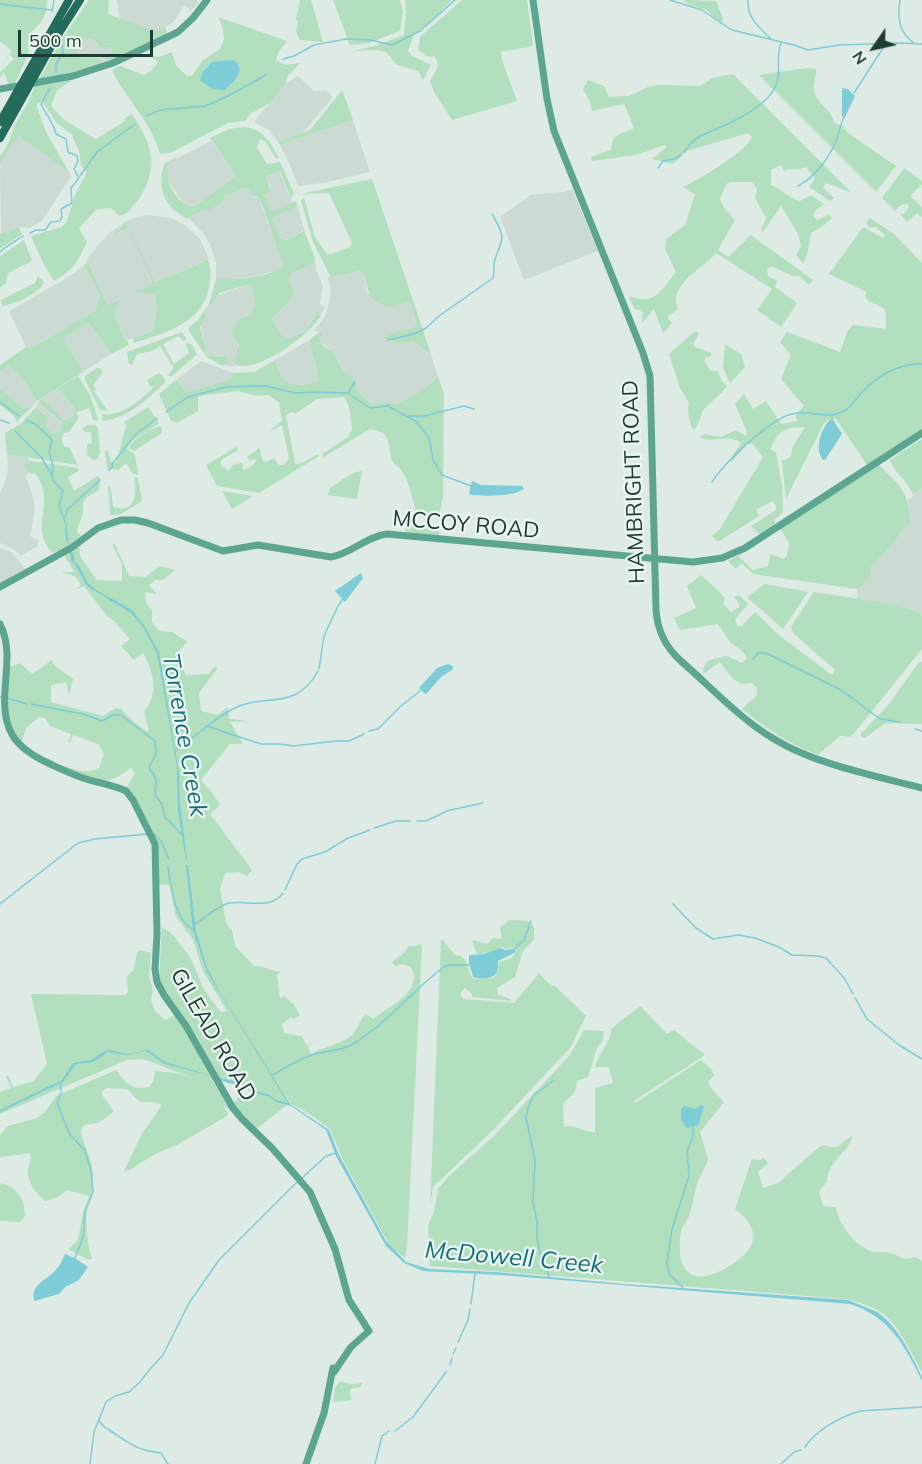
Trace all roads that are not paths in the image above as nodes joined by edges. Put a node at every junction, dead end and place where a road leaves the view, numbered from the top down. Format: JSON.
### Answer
{"nodes":[{"id":1,"x":69,"y":0,"type":"edge"},
{"id":2,"x":80,"y":0,"type":"edge"},
{"id":3,"x":207,"y":0,"type":"edge"},
{"id":4,"x":533,"y":0,"type":"edge"},
{"id":5,"x":40,"y":52,"type":"junction"},
{"id":6,"x":43,"y":62,"type":"junction"},
{"id":7,"x":0,"y":89,"type":"edge"},
{"id":8,"x":0,"y":122,"type":"edge"},
{"id":9,"x":0,"y":129,"type":"edge"},
{"id":10,"x":0,"y":138,"type":"edge"},
{"id":11,"x":0,"y":144,"type":"edge"},
{"id":12,"x":922,"y":433,"type":"edge"},
{"id":13,"x":655,"y":560,"type":"junction"},
{"id":14,"x":0,"y":587,"type":"edge"},
{"id":15,"x":0,"y":624,"type":"edge"},
{"id":16,"x":922,"y":788,"type":"edge"},
{"id":17,"x":306,"y":1464,"type":"edge"}],
"edges":[{"from":1,"to":5,"type":"highway"},
{"from":2,"to":6,"type":"highway"},
{"from":3,"to":7,"type":"main road"},
{"from":4,"to":13,"type":"main road","name":"HAMBRIGHT ROAD"},
{"from":5,"to":8,"type":"highway"},
{"from":5,"to":9,"type":"highway"},
{"from":6,"to":10,"type":"highway"},
{"from":6,"to":11,"type":"highway"},
{"from":12,"to":13,"type":"main road","name":"MCCOY ROAD"},
{"from":13,"to":14,"type":"main road","name":"MCCOY ROAD"},
{"from":13,"to":16,"type":"main road","name":"HAMBRIGHT ROAD"},
{"from":15,"to":17,"type":"main road","name":"GILEAD ROAD"}]}
